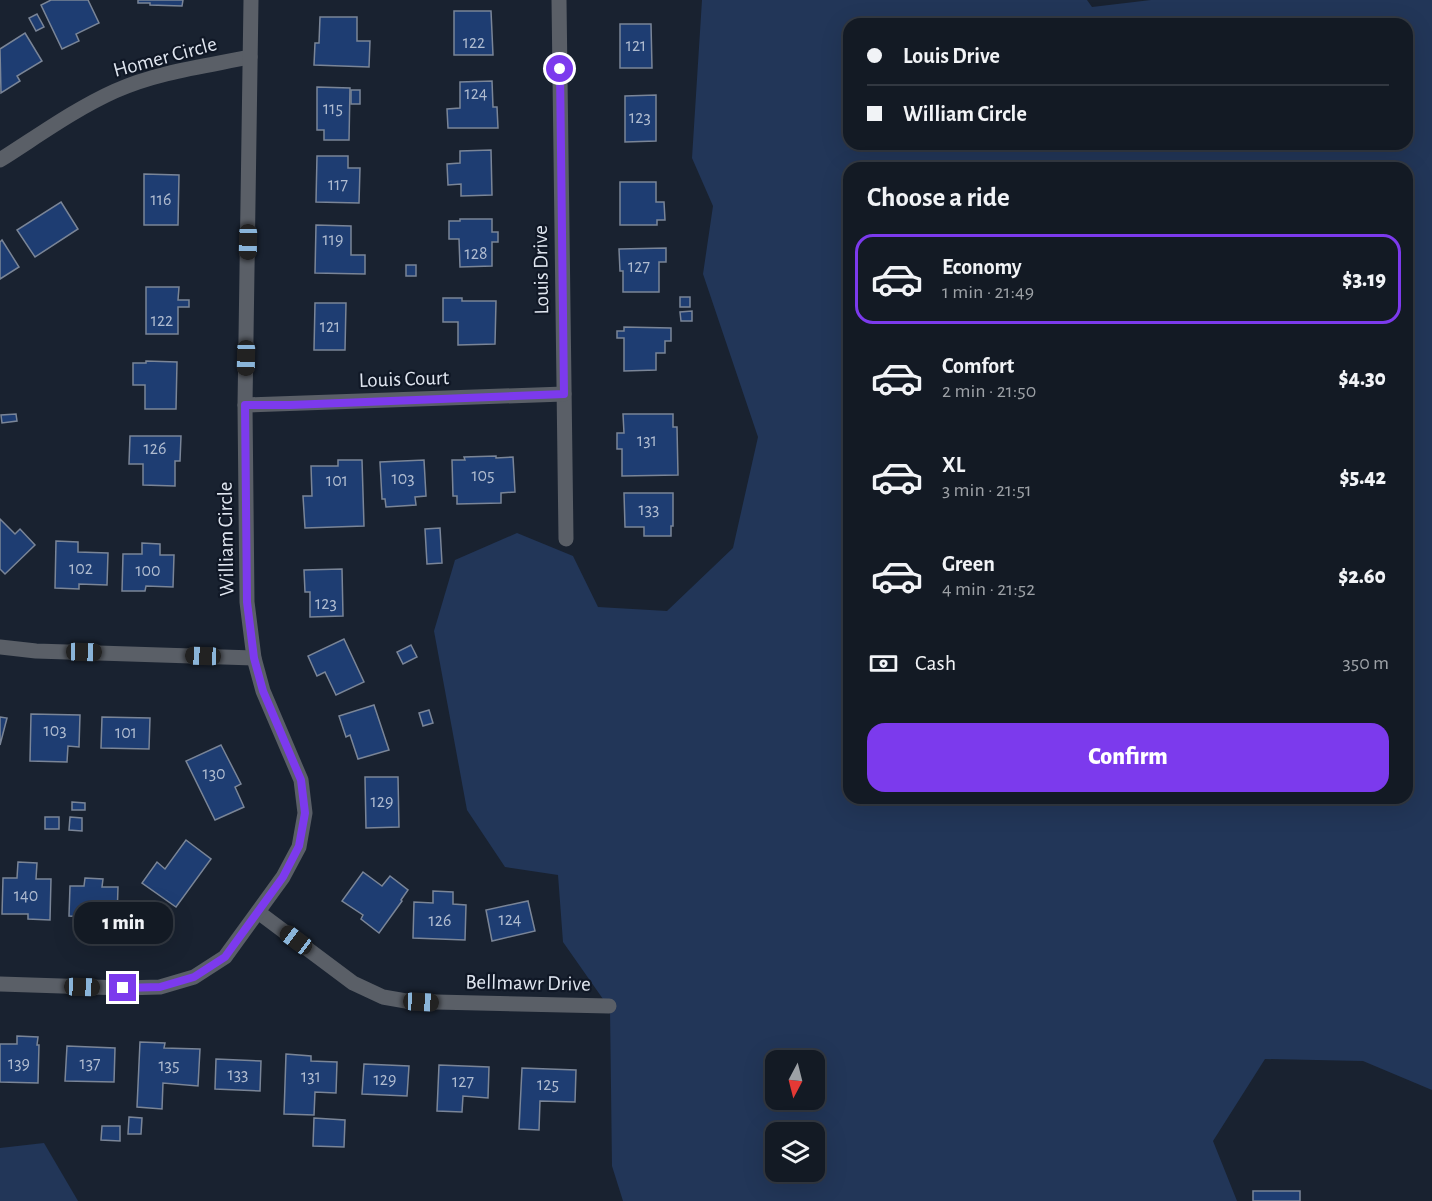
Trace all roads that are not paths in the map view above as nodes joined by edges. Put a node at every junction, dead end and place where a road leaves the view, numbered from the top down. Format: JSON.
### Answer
{"nodes":[{"id":1,"x":251,"y":0,"type":"edge"},
{"id":2,"x":559,"y":0,"type":"edge"},
{"id":3,"x":250,"y":57,"type":"junction"},
{"id":4,"x":0,"y":160,"type":"edge"},
{"id":5,"x":564,"y":394,"type":"junction"},
{"id":6,"x":245,"y":405,"type":"junction"},
{"id":7,"x":566,"y":539,"type":"dead end"},
{"id":8,"x":0,"y":647,"type":"edge"},
{"id":9,"x":254,"y":658,"type":"junction"},
{"id":10,"x":258,"y":912,"type":"junction"},
{"id":11,"x":0,"y":984,"type":"edge"},
{"id":12,"x":609,"y":1006,"type":"dead end"}],
"edges":[{"from":1,"to":3,"type":"street","name":"William Circle"},
{"from":2,"to":5,"type":"street","name":"Louis Drive"},
{"from":3,"to":4,"type":"street","name":"Homer Circle"},
{"from":3,"to":6,"type":"street","name":"William Circle"},
{"from":5,"to":6,"type":"street","name":"Louis Court"},
{"from":5,"to":7,"type":"street","name":"Louis Drive"},
{"from":6,"to":9,"type":"street","name":"William Circle"},
{"from":8,"to":9,"type":"street"},
{"from":9,"to":10,"type":"street","name":"William Circle"},
{"from":10,"to":11,"type":"street","name":"William Circle"},
{"from":10,"to":12,"type":"street","name":"Bellmawr Drive"}]}
